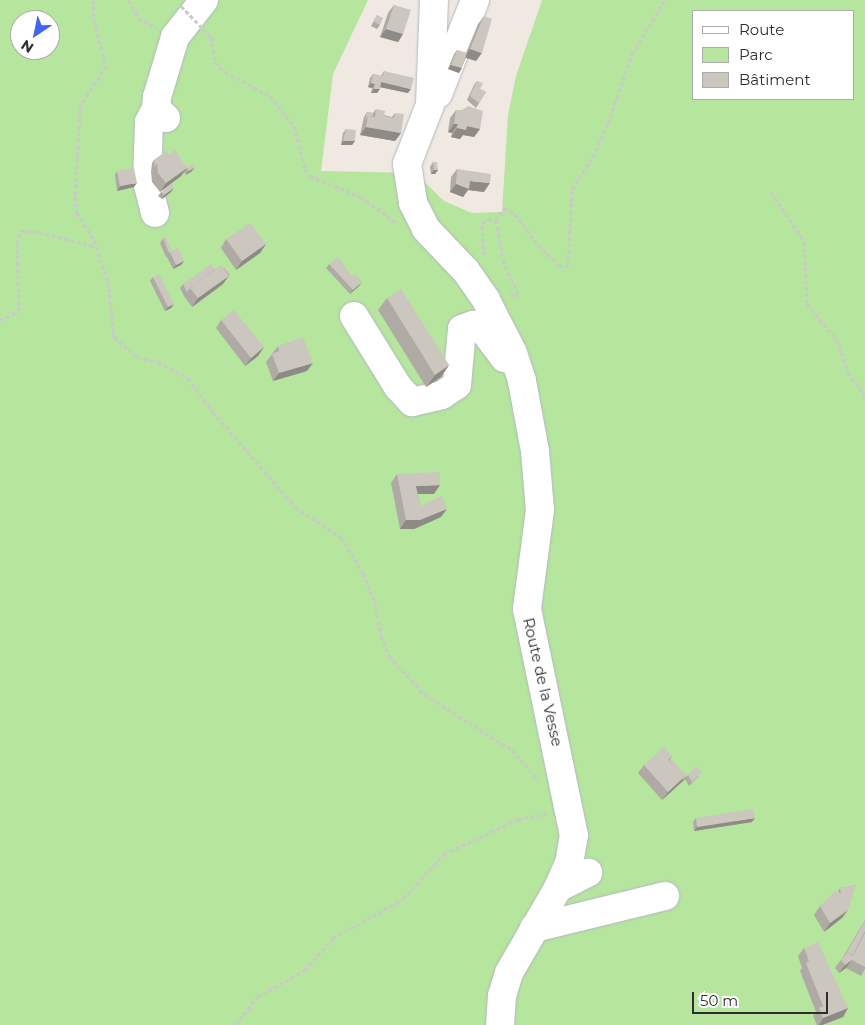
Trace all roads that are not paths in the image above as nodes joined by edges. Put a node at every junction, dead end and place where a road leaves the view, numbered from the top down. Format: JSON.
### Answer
{"nodes":[{"id":1,"x":434,"y":0,"type":"edge"},
{"id":2,"x":475,"y":0,"type":"edge"},
{"id":3,"x":192,"y":3,"type":"edge"},
{"id":4,"x":430,"y":105,"type":"junction"},
{"id":5,"x":155,"y":213,"type":"dead end"},
{"id":6,"x":354,"y":316,"type":"dead end"},
{"id":7,"x":522,"y":381,"type":"junction"},
{"id":8,"x":514,"y":596,"type":"dead end"},
{"id":9,"x":530,"y":621,"type":"junction"},
{"id":10,"x":588,"y":873,"type":"dead end"},
{"id":11,"x":558,"y":888,"type":"junction"},
{"id":12,"x":665,"y":896,"type":"dead end"},
{"id":13,"x":534,"y":928,"type":"junction"},
{"id":14,"x":500,"y":1025,"type":"edge"}],
"edges":[{"from":1,"to":4,"type":"street","name":"Route de la Vesse"},
{"from":2,"to":4,"type":"street"},
{"from":3,"to":5,"type":"street"},
{"from":4,"to":7,"type":"street","name":"Route de la Vesse"},
{"from":6,"to":7,"type":"street"},
{"from":7,"to":9,"type":"street","name":"Route de la Vesse"},
{"from":8,"to":9,"type":"street"},
{"from":9,"to":11,"type":"street","name":"Route de la Vesse"},
{"from":10,"to":11,"type":"street"},
{"from":11,"to":13,"type":"street","name":"Route de la Vesse"},
{"from":12,"to":13,"type":"street"},
{"from":13,"to":14,"type":"street","name":"Route de la Vesse"}]}
